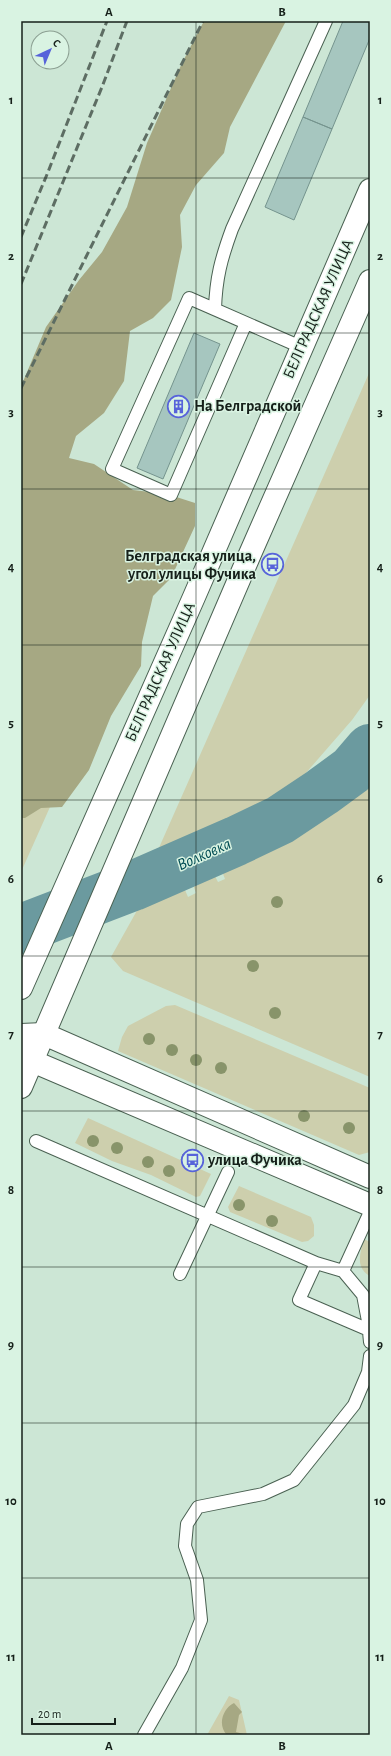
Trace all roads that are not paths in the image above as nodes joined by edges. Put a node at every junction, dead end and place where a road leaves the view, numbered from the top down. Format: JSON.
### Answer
{"nodes":[{"id":1,"x":326,"y":21,"type":"edge"},
{"id":2,"x":370,"y":190,"type":"edge"},
{"id":3,"x":370,"y":281,"type":"edge"},
{"id":4,"x":215,"y":309,"type":"junction"},
{"id":5,"x":246,"y":323,"type":"junction"},
{"id":6,"x":301,"y":348,"type":"junction"},
{"id":7,"x":21,"y":988,"type":"edge"},
{"id":8,"x":21,"y":1034,"type":"edge"},
{"id":9,"x":44,"y":1034,"type":"junction"},
{"id":10,"x":26,"y":1057,"type":"edge"},
{"id":11,"x":21,"y":1087,"type":"edge"},
{"id":12,"x":36,"y":1141,"type":"dead end"},
{"id":13,"x":228,"y":1172,"type":"dead end"},
{"id":14,"x":370,"y":1176,"type":"edge"},
{"id":15,"x":370,"y":1205,"type":"edge"},
{"id":16,"x":370,"y":1212,"type":"edge"},
{"id":17,"x":208,"y":1216,"type":"junction"},
{"id":18,"x":316,"y":1263,"type":"junction"},
{"id":19,"x":343,"y":1271,"type":"junction"},
{"id":20,"x":180,"y":1274,"type":"dead end"},
{"id":21,"x":370,"y":1336,"type":"edge"},
{"id":22,"x":370,"y":1356,"type":"edge"},
{"id":23,"x":369,"y":1373,"type":"edge"},
{"id":24,"x":144,"y":1735,"type":"edge"}],
"edges":[{"from":1,"to":4,"type":"lane"},
{"from":2,"to":6,"type":"street","name":"БЕЛГРАДСКАЯ УЛИЦА"},
{"from":3,"to":9,"type":"street"},
{"from":4,"to":5,"type":"lane"},
{"from":4,"to":5,"type":"lane"},
{"from":5,"to":6,"type":"lane"},
{"from":6,"to":7,"type":"street","name":"БЕЛГРАДСКАЯ УЛИЦА"},
{"from":8,"to":9,"type":"street"},
{"from":9,"to":10,"type":"street"},
{"from":9,"to":14,"type":"street"},
{"from":10,"to":11,"type":"street"},
{"from":10,"to":15,"type":"street"},
{"from":12,"to":17,"type":"lane"},
{"from":13,"to":17,"type":"lane"},
{"from":16,"to":19,"type":"lane"},
{"from":17,"to":18,"type":"lane"},
{"from":17,"to":20,"type":"lane"},
{"from":18,"to":19,"type":"lane"},
{"from":18,"to":21,"type":"lane"},
{"from":19,"to":21,"type":"lane"},
{"from":22,"to":23,"type":"lane"},
{"from":23,"to":24,"type":"lane"}]}
